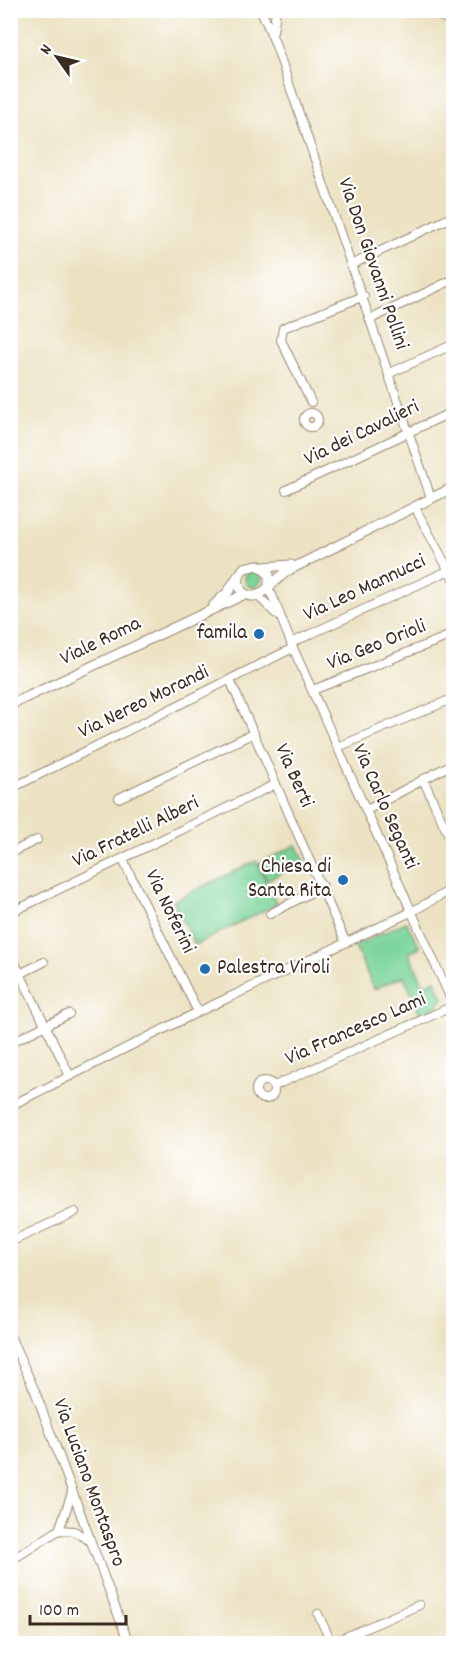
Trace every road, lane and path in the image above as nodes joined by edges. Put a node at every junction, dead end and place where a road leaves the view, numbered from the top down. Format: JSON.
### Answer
{"nodes":[{"id":1,"x":261,"y":10,"type":"edge"},
{"id":2,"x":276,"y":10,"type":"edge"},
{"id":3,"x":425,"y":10,"type":"edge"},
{"id":4,"x":453,"y":22,"type":"edge"},
{"id":5,"x":275,"y":43,"type":"junction"},
{"id":6,"x":453,"y":216,"type":"edge"},
{"id":7,"x":353,"y":264,"type":"junction"},
{"id":8,"x":453,"y":279,"type":"edge"},
{"id":9,"x":364,"y":296,"type":"junction"},
{"id":10,"x":371,"y":319,"type":"junction"},
{"id":11,"x":453,"y":344,"type":"edge"},
{"id":12,"x":390,"y":373,"type":"junction"},
{"id":13,"x":453,"y":411,"type":"edge"},
{"id":14,"x":313,"y":414,"type":"dead end"},
{"id":15,"x":408,"y":431,"type":"junction"},
{"id":16,"x":453,"y":487,"type":"edge"},
{"id":17,"x":286,"y":490,"type":"dead end"},
{"id":18,"x":431,"y":498,"type":"junction"},
{"id":19,"x":418,"y":513,"type":"dead end"},
{"id":20,"x":302,"y":562,"type":"junction"},
{"id":21,"x":263,"y":567,"type":"junction"},
{"id":22,"x":451,"y":570,"type":"edge"},
{"id":23,"x":238,"y":576,"type":"junction"},
{"id":24,"x":453,"y":580,"type":"edge"},
{"id":25,"x":268,"y":587,"type":"junction"},
{"id":26,"x":246,"y":594,"type":"junction"},
{"id":27,"x":258,"y":596,"type":"junction"},
{"id":28,"x":208,"y":610,"type":"junction"},
{"id":29,"x":281,"y":621,"type":"junction"},
{"id":30,"x":453,"y":634,"type":"edge"},
{"id":31,"x":292,"y":645,"type":"junction"},
{"id":32,"x":230,"y":680,"type":"junction"},
{"id":33,"x":313,"y":690,"type":"junction"},
{"id":34,"x":453,"y":698,"type":"edge"},
{"id":35,"x":10,"y":705,"type":"edge"},
{"id":36,"x":254,"y":733,"type":"junction"},
{"id":37,"x":338,"y":747,"type":"junction"},
{"id":38,"x":453,"y":762,"type":"edge"},
{"id":39,"x":423,"y":779,"type":"junction"},
{"id":40,"x":276,"y":784,"type":"junction"},
{"id":41,"x":10,"y":789,"type":"edge"},
{"id":42,"x":119,"y":798,"type":"dead end"},
{"id":43,"x":367,"y":810,"type":"junction"},
{"id":44,"x":37,"y":840,"type":"dead end"},
{"id":45,"x":453,"y":847,"type":"edge"},
{"id":46,"x":10,"y":853,"type":"edge"},
{"id":47,"x":123,"y":860,"type":"junction"},
{"id":48,"x":323,"y":886,"type":"junction"},
{"id":49,"x":453,"y":888,"type":"edge"},
{"id":50,"x":411,"y":912,"type":"junction"},
{"id":51,"x":10,"y":913,"type":"edge"},
{"id":52,"x":270,"y":914,"type":"dead end"},
{"id":53,"x":345,"y":941,"type":"junction"},
{"id":54,"x":10,"y":953,"type":"edge"},
{"id":55,"x":44,"y":962,"type":"dead end"},
{"id":56,"x":21,"y":974,"type":"junction"},
{"id":57,"x":10,"y":979,"type":"edge"},
{"id":58,"x":453,"y":1006,"type":"edge"},
{"id":59,"x":198,"y":1012,"type":"junction"},
{"id":60,"x":69,"y":1014,"type":"dead end"},
{"id":61,"x":46,"y":1026,"type":"junction"},
{"id":62,"x":10,"y":1043,"type":"edge"},
{"id":63,"x":70,"y":1076,"type":"junction"},
{"id":64,"x":274,"y":1086,"type":"dead end"},
{"id":65,"x":10,"y":1106,"type":"edge"},
{"id":66,"x":75,"y":1212,"type":"dead end"},
{"id":67,"x":10,"y":1242,"type":"edge"},
{"id":68,"x":10,"y":1336,"type":"edge"},
{"id":69,"x":72,"y":1492,"type":"junction"},
{"id":70,"x":82,"y":1517,"type":"junction"},
{"id":71,"x":61,"y":1526,"type":"junction"},
{"id":72,"x":69,"y":1530,"type":"junction"},
{"id":73,"x":90,"y":1540,"type":"junction"},
{"id":74,"x":10,"y":1561,"type":"edge"},
{"id":75,"x":419,"y":1605,"type":"dead end"},
{"id":76,"x":318,"y":1614,"type":"dead end"},
{"id":77,"x":332,"y":1643,"type":"edge"},
{"id":78,"x":129,"y":1644,"type":"edge"}],
"edges":[{"from":1,"to":5,"type":"street","name":"Via Don Giovanni Pollini"},
{"from":2,"to":5,"type":"street","name":"Via Don Giovanni Pollini"},
{"from":3,"to":4,"type":"street"},
{"from":5,"to":7,"type":"street","name":"Via Don Giovanni Pollini"},
{"from":6,"to":7,"type":"street"},
{"from":7,"to":9,"type":"street","name":"Via Don Giovanni Pollini"},
{"from":8,"to":10,"type":"street"},
{"from":9,"to":10,"type":"street","name":"Via Don Giovanni Pollini"},
{"from":9,"to":14,"type":"street"},
{"from":10,"to":12,"type":"street","name":"Via Don Giovanni Pollini"},
{"from":11,"to":12,"type":"street"},
{"from":12,"to":15,"type":"street","name":"Via Don Giovanni Pollini"},
{"from":13,"to":15,"type":"street","name":"Via dei Cavalieri"},
{"from":15,"to":17,"type":"street","name":"Via dei Cavalieri"},
{"from":15,"to":18,"type":"street","name":"Via Don Giovanni Pollini"},
{"from":16,"to":18,"type":"main road"},
{"from":18,"to":20,"type":"main road"},
{"from":19,"to":22,"type":"street"},
{"from":20,"to":21,"type":"main road"},
{"from":20,"to":25,"type":"main road"},
{"from":21,"to":23,"type":"main road"},
{"from":21,"to":25,"type":"main road"},
{"from":22,"to":24,"type":"street"},
{"from":22,"to":31,"type":"street","name":"Via Leo Mannucci"},
{"from":23,"to":26,"type":"main road"},
{"from":23,"to":28,"type":"main road","name":"Viale Roma"},
{"from":25,"to":27,"type":"main road"},
{"from":25,"to":29,"type":"street","name":"Via Carlo Seganti"},
{"from":26,"to":27,"type":"main road"},
{"from":26,"to":28,"type":"main road","name":"Viale Roma"},
{"from":27,"to":29,"type":"street","name":"Via Carlo Seganti"},
{"from":28,"to":35,"type":"main road","name":"Viale Roma"},
{"from":29,"to":31,"type":"street","name":"Via Carlo Seganti"},
{"from":30,"to":33,"type":"street","name":"Via Geo Orioli"},
{"from":31,"to":32,"type":"street","name":"Via Nereo Morandi"},
{"from":31,"to":33,"type":"street","name":"Via Carlo Seganti"},
{"from":32,"to":36,"type":"street","name":"Via Berti"},
{"from":32,"to":41,"type":"street","name":"Via Nereo Morandi"},
{"from":33,"to":37,"type":"street","name":"Via Carlo Seganti"},
{"from":34,"to":37,"type":"street"},
{"from":36,"to":40,"type":"street","name":"Via Berti"},
{"from":36,"to":42,"type":"street"},
{"from":37,"to":43,"type":"street","name":"Via Carlo Seganti"},
{"from":38,"to":39,"type":"street"},
{"from":39,"to":43,"type":"street"},
{"from":39,"to":45,"type":"street"},
{"from":40,"to":47,"type":"street","name":"Via Fratelli Alberi"},
{"from":40,"to":48,"type":"street","name":"Via Berti"},
{"from":43,"to":50,"type":"street","name":"Via Carlo Seganti"},
{"from":44,"to":46,"type":"street"},
{"from":47,"to":51,"type":"street","name":"Via Fratelli Alberi"},
{"from":47,"to":59,"type":"street","name":"Via Noferini"},
{"from":48,"to":52,"type":"street"},
{"from":48,"to":53,"type":"street","name":"Via Berti"},
{"from":49,"to":50,"type":"street"},
{"from":50,"to":53,"type":"street"},
{"from":50,"to":58,"type":"street","name":"Via Carlo Seganti"},
{"from":53,"to":59,"type":"street"},
{"from":54,"to":56,"type":"street"},
{"from":55,"to":56,"type":"street"},
{"from":56,"to":57,"type":"street"},
{"from":56,"to":61,"type":"street"},
{"from":58,"to":64,"type":"street","name":"Via Francesco Lami"},
{"from":59,"to":63,"type":"street"},
{"from":60,"to":61,"type":"street"},
{"from":61,"to":62,"type":"street"},
{"from":61,"to":63,"type":"street"},
{"from":63,"to":65,"type":"street"},
{"from":66,"to":67,"type":"street"},
{"from":68,"to":69,"type":"street","name":"Via Luciano Montaspro"},
{"from":69,"to":70,"type":"street","name":"Via Luciano Montaspro"},
{"from":69,"to":71,"type":"street"},
{"from":70,"to":71,"type":"street"},
{"from":70,"to":72,"type":"street"},
{"from":70,"to":73,"type":"street","name":"Via Luciano Montaspro"},
{"from":71,"to":72,"type":"street"},
{"from":71,"to":74,"type":"street"},
{"from":72,"to":73,"type":"street"},
{"from":73,"to":78,"type":"street","name":"Via Luciano Montaspro"},
{"from":75,"to":77,"type":"street"},
{"from":76,"to":77,"type":"street"}]}
